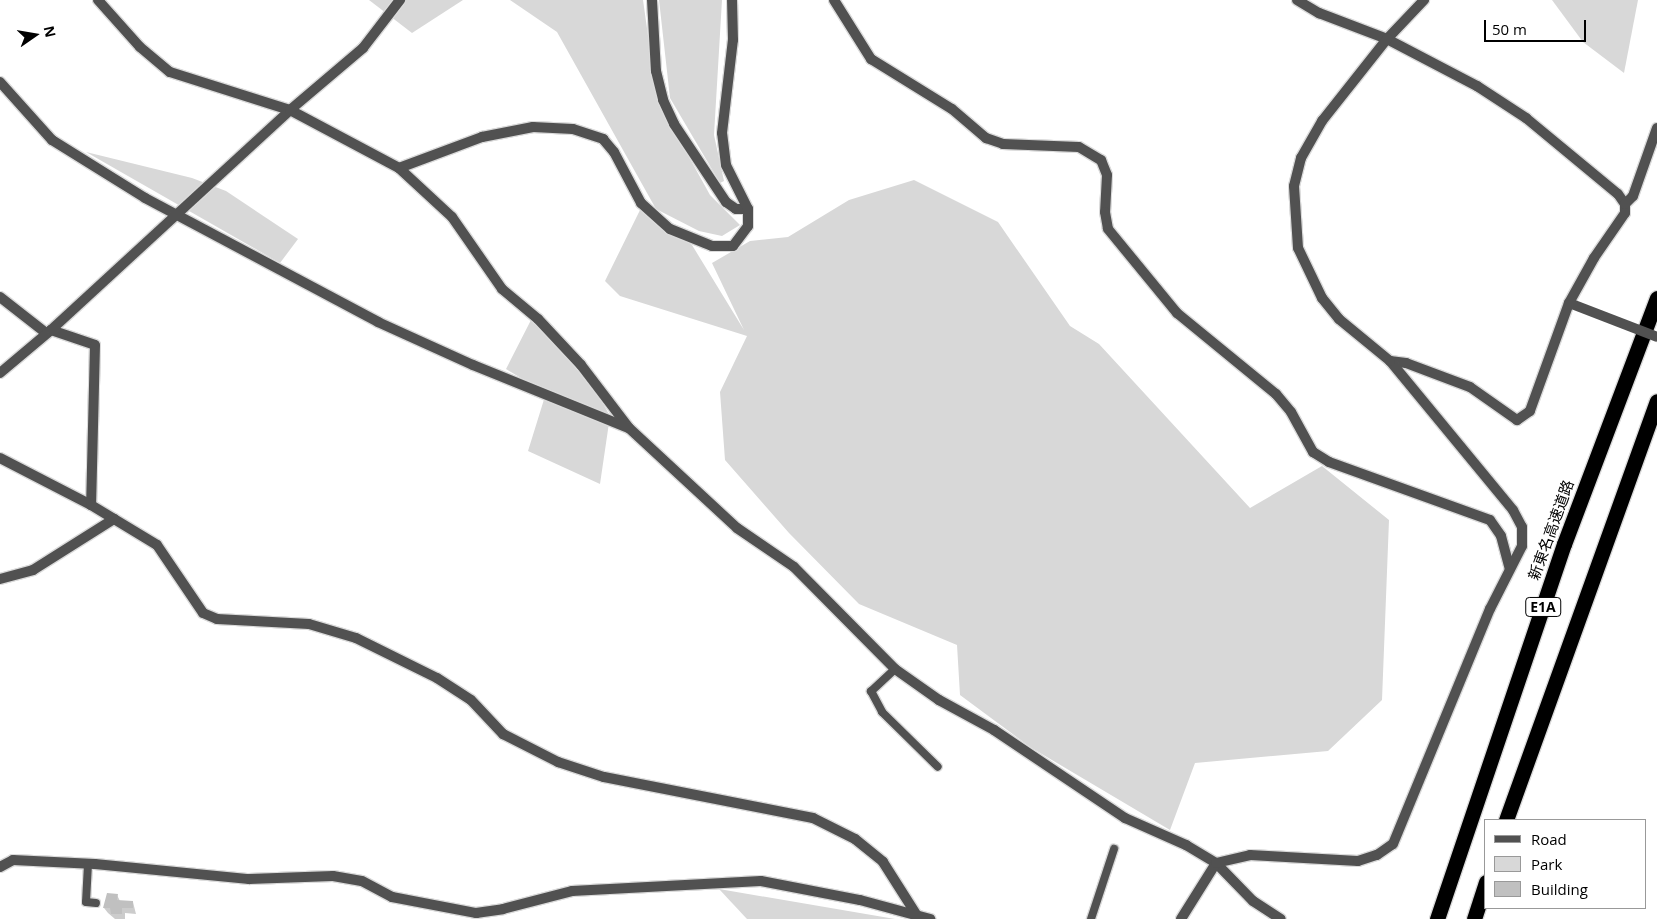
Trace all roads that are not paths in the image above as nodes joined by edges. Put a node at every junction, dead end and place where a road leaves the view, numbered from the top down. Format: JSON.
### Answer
{"nodes":[{"id":1,"x":98,"y":0,"type":"edge"},
{"id":2,"x":400,"y":0,"type":"edge"},
{"id":3,"x":652,"y":0,"type":"edge"},
{"id":4,"x":732,"y":0,"type":"edge"},
{"id":5,"x":834,"y":0,"type":"edge"},
{"id":6,"x":1297,"y":0,"type":"edge"},
{"id":7,"x":1424,"y":0,"type":"edge"},
{"id":8,"x":1387,"y":39,"type":"junction"},
{"id":9,"x":0,"y":82,"type":"edge"},
{"id":10,"x":290,"y":110,"type":"junction"},
{"id":11,"x":1657,"y":128,"type":"edge"},
{"id":12,"x":399,"y":168,"type":"junction"},
{"id":13,"x":1625,"y":204,"type":"junction"},
{"id":14,"x":748,"y":209,"type":"junction"},
{"id":15,"x":177,"y":214,"type":"junction"},
{"id":16,"x":0,"y":297,"type":"edge"},
{"id":17,"x":1657,"y":298,"type":"edge"},
{"id":18,"x":1569,"y":303,"type":"junction"},
{"id":19,"x":49,"y":332,"type":"junction"},
{"id":20,"x":1657,"y":337,"type":"edge"},
{"id":21,"x":1390,"y":361,"type":"junction"},
{"id":22,"x":0,"y":372,"type":"edge"},
{"id":23,"x":1657,"y":401,"type":"edge"},
{"id":24,"x":629,"y":428,"type":"junction"},
{"id":25,"x":0,"y":458,"type":"edge"},
{"id":26,"x":91,"y":505,"type":"junction"},
{"id":27,"x":114,"y":519,"type":"junction"},
{"id":28,"x":1510,"y":569,"type":"junction"},
{"id":29,"x":0,"y":579,"type":"edge"},
{"id":30,"x":895,"y":669,"type":"junction"},
{"id":31,"x":938,"y":766,"type":"dead end"},
{"id":32,"x":1506,"y":819,"type":"edge"},
{"id":33,"x":1114,"y":849,"type":"dead end"},
{"id":34,"x":1216,"y":863,"type":"junction"},
{"id":35,"x":88,"y":864,"type":"junction"},
{"id":36,"x":0,"y":867,"type":"edge"},
{"id":37,"x":1484,"y":888,"type":"edge"},
{"id":38,"x":96,"y":903,"type":"dead end"},
{"id":39,"x":916,"y":914,"type":"junction"},
{"id":40,"x":930,"y":919,"type":"edge"},
{"id":41,"x":1091,"y":919,"type":"edge"},
{"id":42,"x":1181,"y":919,"type":"edge"},
{"id":43,"x":1282,"y":919,"type":"edge"},
{"id":44,"x":1437,"y":919,"type":"edge"},
{"id":45,"x":1474,"y":919,"type":"edge"}],
"edges":[{"from":1,"to":10,"type":"street"},
{"from":2,"to":10,"type":"street"},
{"from":3,"to":14,"type":"street"},
{"from":4,"to":14,"type":"street"},
{"from":5,"to":28,"type":"street"},
{"from":6,"to":8,"type":"street"},
{"from":7,"to":8,"type":"street"},
{"from":8,"to":13,"type":"street"},
{"from":8,"to":21,"type":"street"},
{"from":9,"to":15,"type":"street"},
{"from":10,"to":12,"type":"street"},
{"from":10,"to":15,"type":"street"},
{"from":11,"to":13,"type":"street"},
{"from":12,"to":14,"type":"street"},
{"from":12,"to":24,"type":"street"},
{"from":13,"to":18,"type":"street"},
{"from":15,"to":19,"type":"street"},
{"from":15,"to":24,"type":"street"},
{"from":16,"to":19,"type":"street"},
{"from":17,"to":44,"type":"highway","name":"新東名高速道路","number":"E1A"},
{"from":18,"to":20,"type":"street","bridge":true},
{"from":18,"to":21,"type":"street"},
{"from":19,"to":22,"type":"street"},
{"from":19,"to":26,"type":"street"},
{"from":21,"to":28,"type":"street"},
{"from":23,"to":32,"type":"highway","number":"E1A"},
{"from":24,"to":30,"type":"street"},
{"from":25,"to":26,"type":"street"},
{"from":26,"to":27,"type":"street"},
{"from":27,"to":29,"type":"street"},
{"from":27,"to":39,"type":"street"},
{"from":28,"to":34,"type":"street"},
{"from":30,"to":31,"type":"lane"},
{"from":30,"to":34,"type":"street"},
{"from":33,"to":41,"type":"lane"},
{"from":34,"to":42,"type":"street"},
{"from":34,"to":43,"type":"street"},
{"from":35,"to":36,"type":"street"},
{"from":35,"to":38,"type":"lane"},
{"from":35,"to":39,"type":"street"},
{"from":37,"to":45,"type":"highway"},
{"from":39,"to":40,"type":"street"}]}
